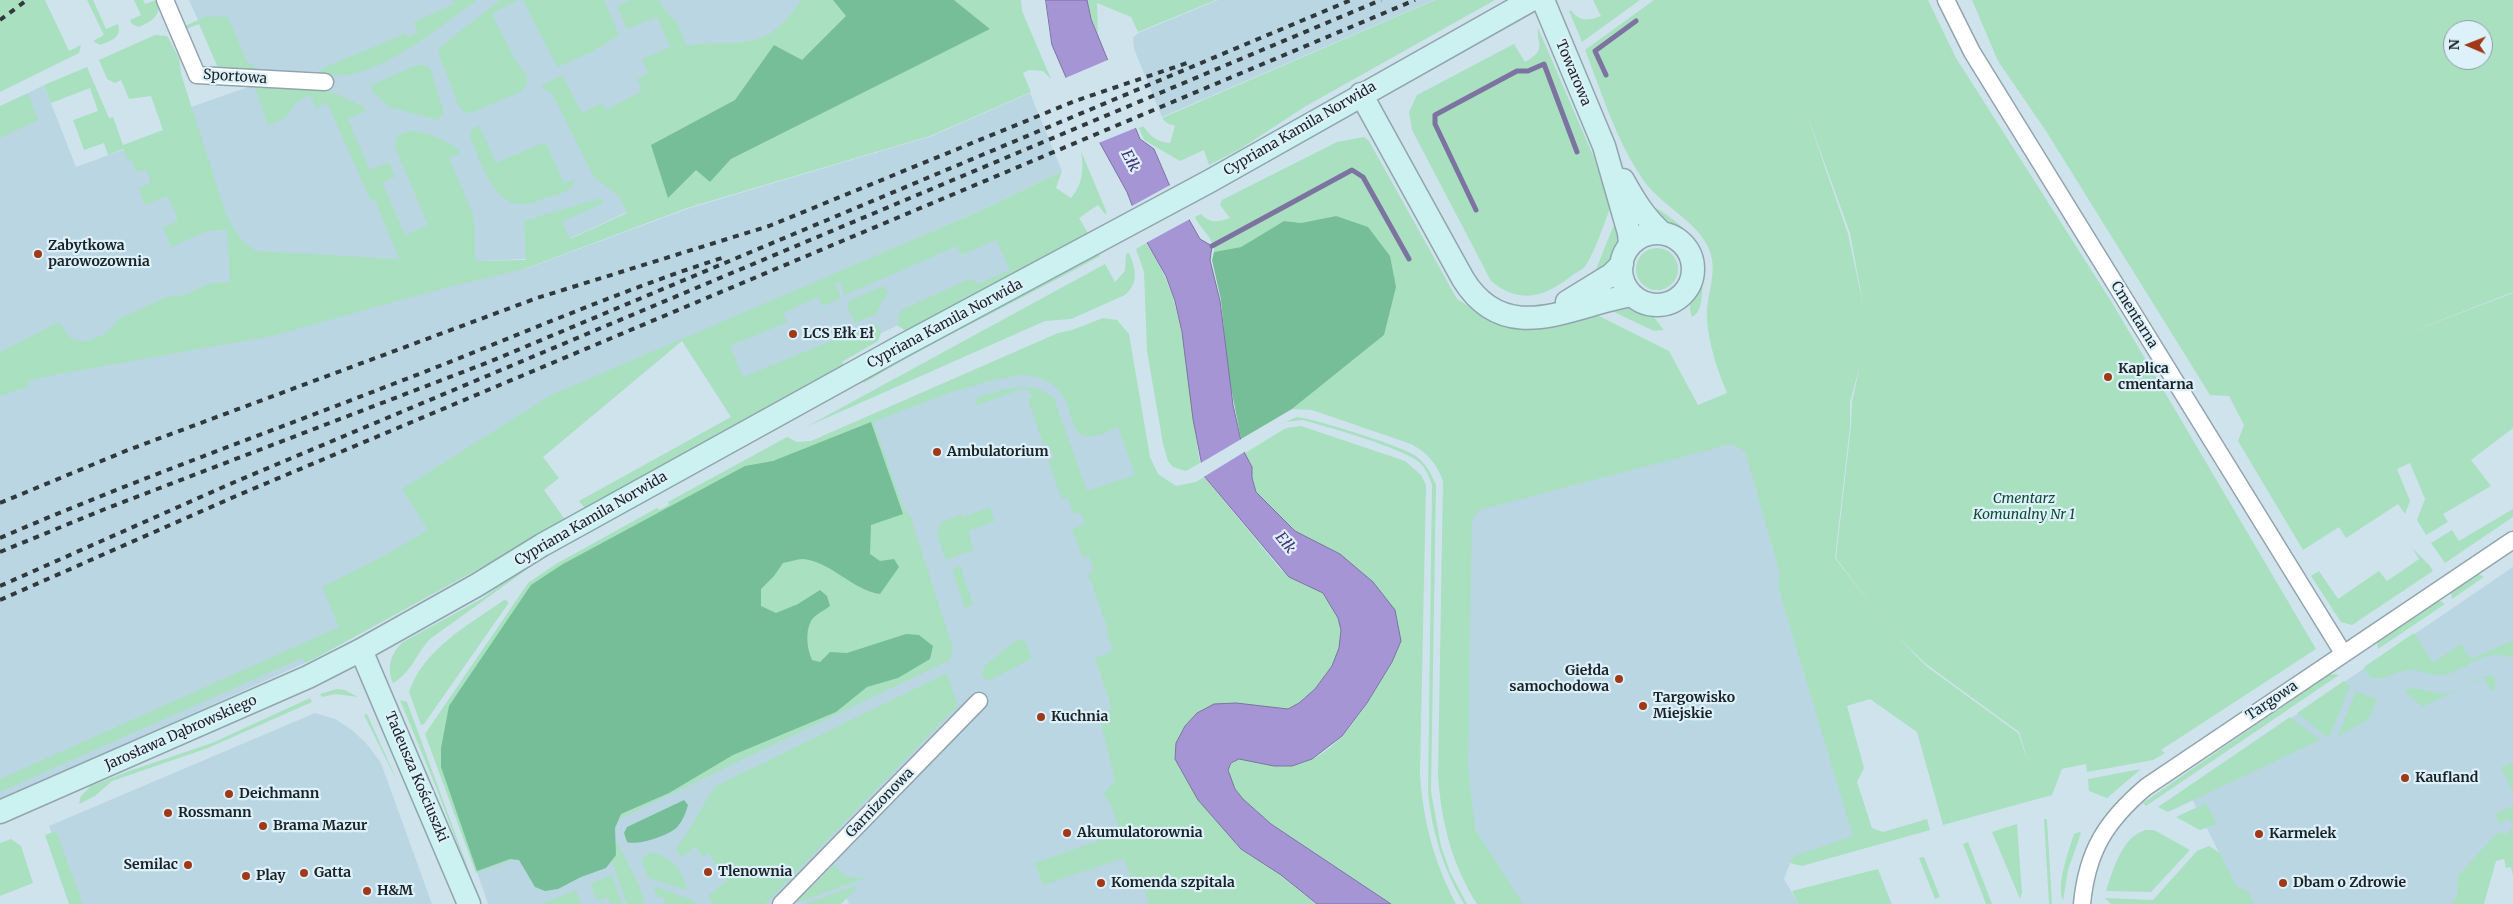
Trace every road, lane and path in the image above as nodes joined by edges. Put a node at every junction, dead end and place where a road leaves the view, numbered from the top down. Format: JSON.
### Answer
{"nodes":[{"id":1,"x":165,"y":0,"type":"edge"},
{"id":2,"x":1946,"y":0,"type":"edge"},
{"id":3,"x":1534,"y":1,"type":"edge"},
{"id":4,"x":325,"y":82,"type":"dead end"},
{"id":5,"x":1361,"y":94,"type":"junction"},
{"id":6,"x":1604,"y":146,"type":"junction"},
{"id":7,"x":1662,"y":233,"type":"junction"},
{"id":8,"x":1626,"y":254,"type":"junction"},
{"id":9,"x":1632,"y":295,"type":"junction"},
{"id":10,"x":1530,"y":319,"type":"junction"},
{"id":11,"x":2513,"y":540,"type":"edge"},
{"id":12,"x":361,"y":650,"type":"junction"},
{"id":13,"x":2343,"y":653,"type":"junction"},
{"id":14,"x":979,"y":701,"type":"dead end"},
{"id":15,"x":0,"y":812,"type":"edge"},
{"id":16,"x":469,"y":904,"type":"edge"},
{"id":17,"x":781,"y":904,"type":"edge"},
{"id":18,"x":2082,"y":904,"type":"edge"}],
"edges":[{"from":1,"to":4,"type":"street","name":"Sportowa"},
{"from":2,"to":13,"type":"street","name":"Cmentarna"},
{"from":3,"to":5,"type":"street","name":"Cypriana Kamila Norwida"},
{"from":3,"to":6,"type":"street","name":"Towarowa"},
{"from":5,"to":10,"type":"street"},
{"from":5,"to":12,"type":"street","name":"Cypriana Kamila Norwida"},
{"from":6,"to":7,"type":"street","name":"Towarowa"},
{"from":6,"to":8,"type":"street","name":"Towarowa"},
{"from":7,"to":8,"type":"street"},
{"from":7,"to":9,"type":"street"},
{"from":8,"to":9,"type":"street"},
{"from":8,"to":10,"type":"street"},
{"from":9,"to":10,"type":"street"},
{"from":11,"to":13,"type":"street","name":"Targowa"},
{"from":12,"to":15,"type":"street","name":"Jarosława Dąbrowskiego"},
{"from":12,"to":16,"type":"street","name":"Tadeusza Kościuszki"},
{"from":13,"to":18,"type":"street","name":"Targowa"},
{"from":14,"to":17,"type":"street","name":"Garnizonowa"}]}
